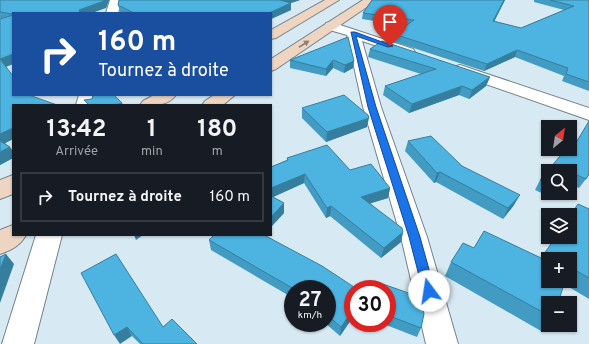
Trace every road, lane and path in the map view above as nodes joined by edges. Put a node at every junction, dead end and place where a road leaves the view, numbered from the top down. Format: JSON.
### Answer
{"nodes":[{"id":1,"x":116,"y":0,"type":"edge"},
{"id":2,"x":333,"y":0,"type":"edge"},
{"id":3,"x":371,"y":0,"type":"edge"},
{"id":4,"x":112,"y":12,"type":"edge"},
{"id":5,"x":331,"y":26,"type":"junction"},
{"id":6,"x":353,"y":33,"type":"junction"},
{"id":7,"x":272,"y":34,"type":"edge"},
{"id":8,"x":422,"y":56,"type":"edge"},
{"id":9,"x":444,"y":64,"type":"edge"},
{"id":10,"x":272,"y":65,"type":"edge"},
{"id":11,"x":165,"y":96,"type":"edge"},
{"id":12,"x":224,"y":96,"type":"edge"},
{"id":13,"x":152,"y":104,"type":"edge"},
{"id":14,"x":212,"y":104,"type":"edge"},
{"id":15,"x":589,"y":114,"type":"edge"},
{"id":16,"x":12,"y":184,"type":"edge"},
{"id":17,"x":0,"y":191,"type":"edge"},
{"id":18,"x":12,"y":236,"type":"edge"},
{"id":19,"x":49,"y":236,"type":"edge"},
{"id":20,"x":0,"y":243,"type":"edge"},
{"id":21,"x":18,"y":344,"type":"edge"},
{"id":22,"x":442,"y":344,"type":"edge"}],
"edges":[{"from":1,"to":4,"type":"street"},
{"from":2,"to":7,"type":"main road"},
{"from":3,"to":5,"type":"main road"},
{"from":5,"to":6,"type":"street"},
{"from":10,"to":5,"type":"main road","one_way":true},
{"from":6,"to":8,"type":"street"},
{"from":6,"to":22,"type":"street"},
{"from":9,"to":15,"type":"street"},
{"from":11,"to":13,"type":"main road"},
{"from":12,"to":14,"type":"main road"},
{"from":16,"to":17,"type":"main road"},
{"from":18,"to":20,"type":"main road"},
{"from":19,"to":21,"type":"street"}]}
